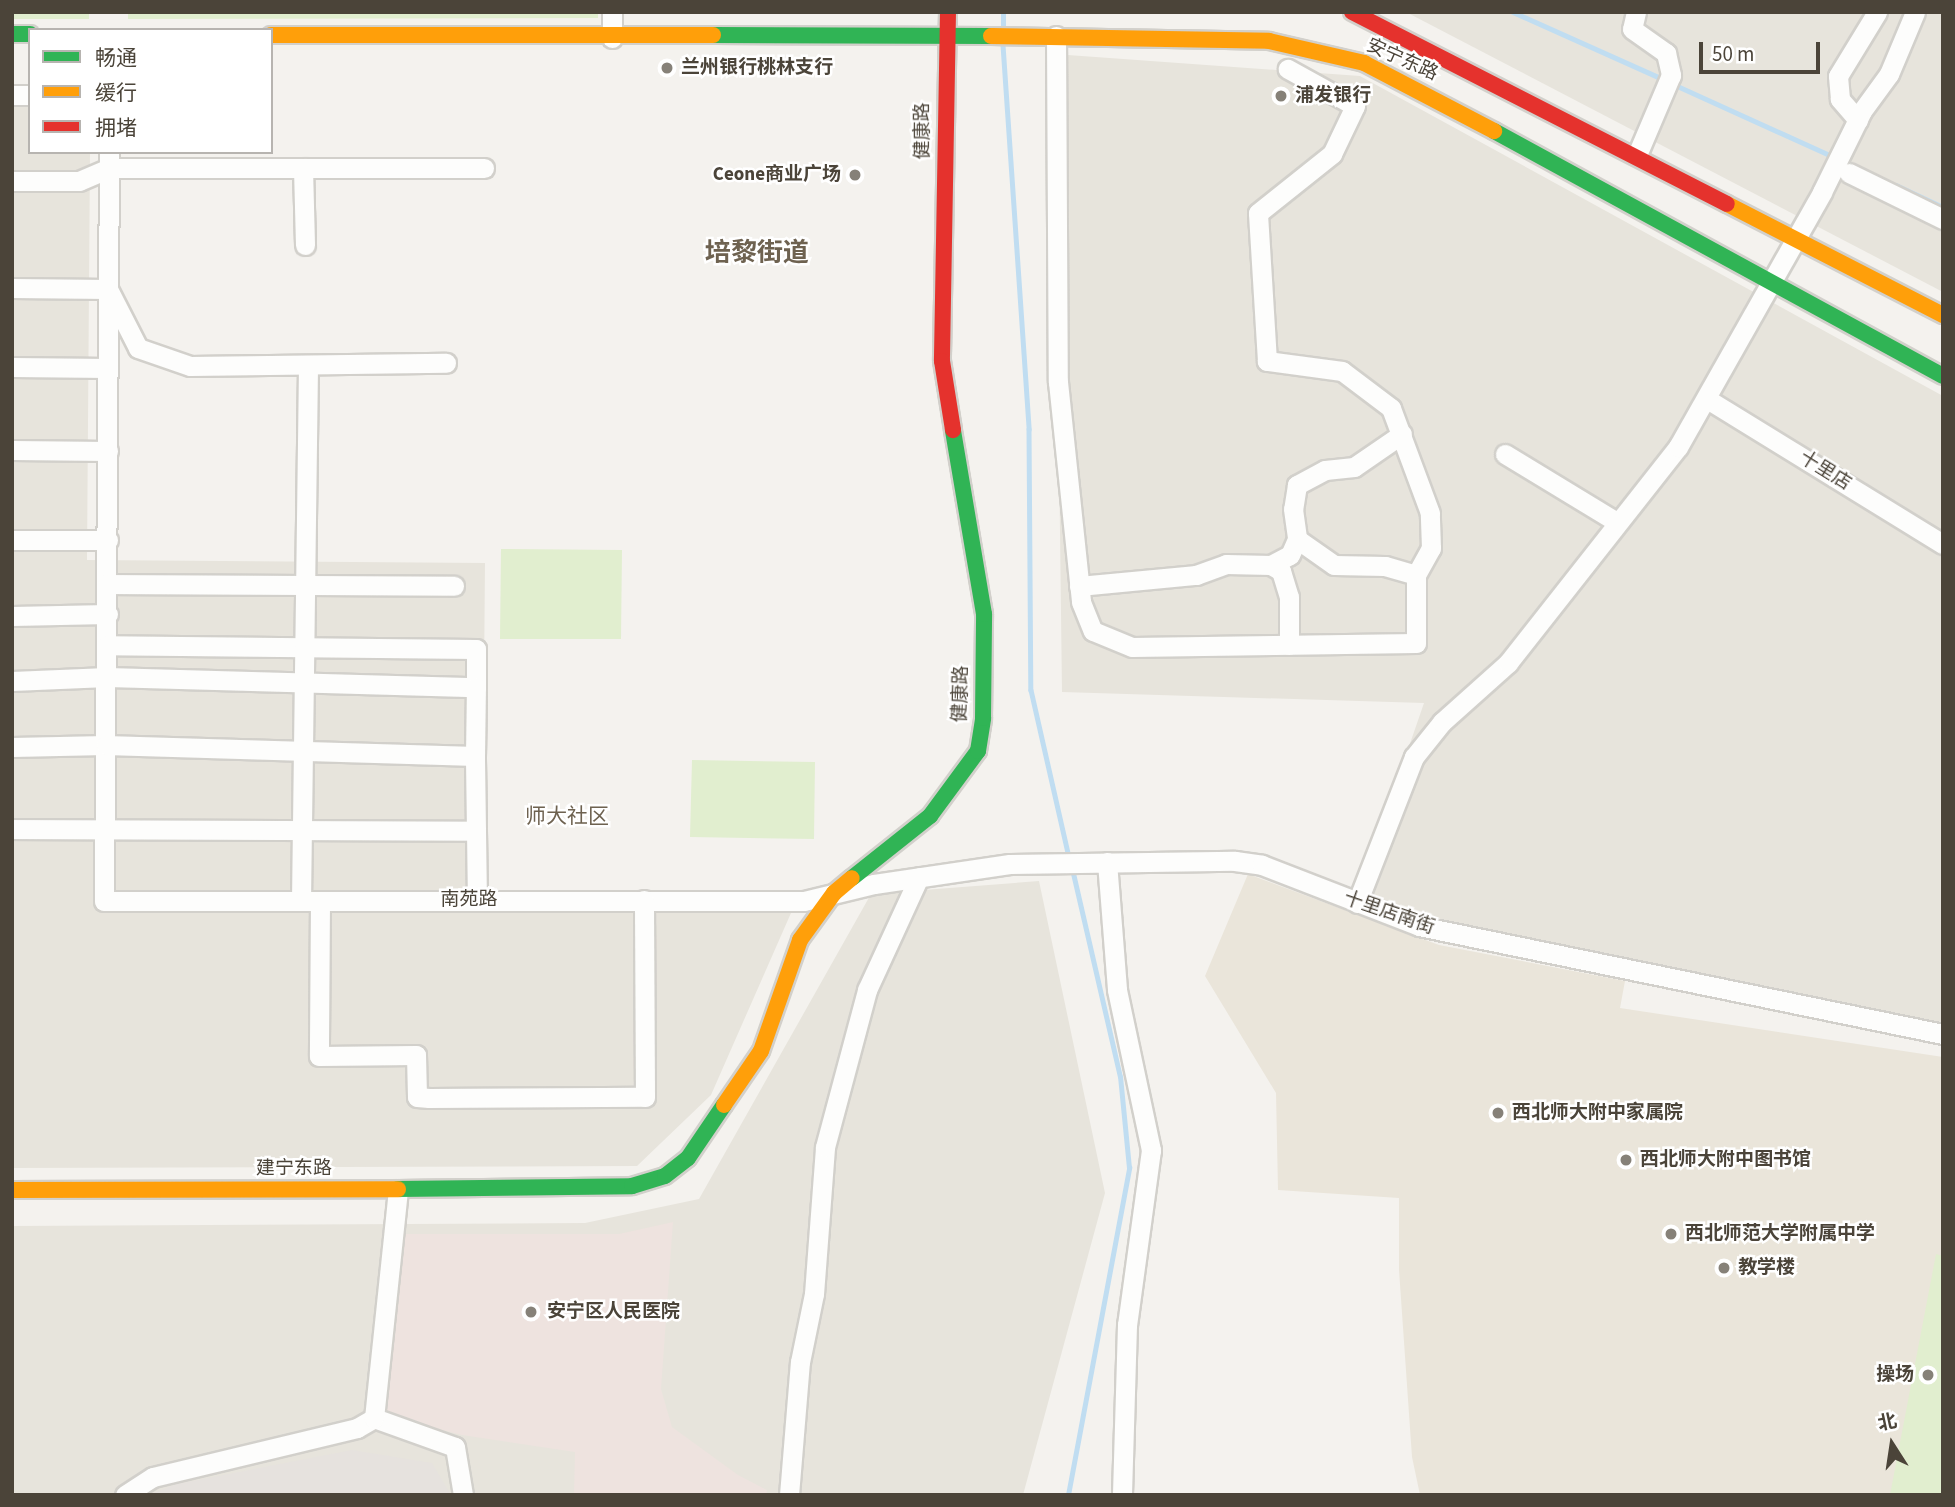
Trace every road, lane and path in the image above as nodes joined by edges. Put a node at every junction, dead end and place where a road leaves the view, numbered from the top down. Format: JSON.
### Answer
{"nodes":[{"id":1,"x":611,"y":12,"type":"edge"},
{"id":2,"x":948,"y":12,"type":"edge"},
{"id":3,"x":1352,"y":12,"type":"edge"},
{"id":4,"x":1636,"y":12,"type":"edge"},
{"id":5,"x":1877,"y":12,"type":"edge"},
{"id":6,"x":1914,"y":12,"type":"edge"},
{"id":7,"x":273,"y":35,"type":"edge"},
{"id":8,"x":947,"y":35,"type":"junction"},
{"id":9,"x":1056,"y":36,"type":"junction"},
{"id":10,"x":612,"y":37,"type":"junction"},
{"id":11,"x":1288,"y":69,"type":"dead end"},
{"id":12,"x":1857,"y":120,"type":"junction"},
{"id":13,"x":1637,"y":155,"type":"junction"},
{"id":14,"x":109,"y":160,"type":"edge"},
{"id":15,"x":1842,"y":165,"type":"junction"},
{"id":16,"x":303,"y":168,"type":"junction"},
{"id":17,"x":484,"y":168,"type":"dead end"},
{"id":18,"x":12,"y":181,"type":"edge"},
{"id":19,"x":1943,"y":219,"type":"edge"},
{"id":20,"x":1795,"y":236,"type":"junction"},
{"id":21,"x":305,"y":245,"type":"dead end"},
{"id":22,"x":1767,"y":284,"type":"junction"},
{"id":23,"x":12,"y":288,"type":"edge"},
{"id":24,"x":108,"y":289,"type":"junction"},
{"id":25,"x":1943,"y":315,"type":"edge"},
{"id":26,"x":446,"y":363,"type":"dead end"},
{"id":27,"x":308,"y":365,"type":"junction"},
{"id":28,"x":12,"y":367,"type":"edge"},
{"id":29,"x":108,"y":368,"type":"junction"},
{"id":30,"x":1943,"y":376,"type":"edge"},
{"id":31,"x":1707,"y":399,"type":"junction"},
{"id":32,"x":1402,"y":434,"type":"junction"},
{"id":33,"x":12,"y":450,"type":"edge"},
{"id":34,"x":108,"y":451,"type":"junction"},
{"id":35,"x":1505,"y":454,"type":"dead end"},
{"id":36,"x":1617,"y":522,"type":"junction"},
{"id":37,"x":1297,"y":539,"type":"junction"},
{"id":38,"x":12,"y":540,"type":"edge"},
{"id":39,"x":108,"y":540,"type":"junction"},
{"id":40,"x":1943,"y":544,"type":"edge"},
{"id":41,"x":1271,"y":565,"type":"junction"},
{"id":42,"x":1416,"y":575,"type":"junction"},
{"id":43,"x":108,"y":584,"type":"junction"},
{"id":44,"x":304,"y":586,"type":"junction"},
{"id":45,"x":454,"y":586,"type":"dead end"},
{"id":46,"x":1079,"y":586,"type":"junction"},
{"id":47,"x":108,"y":614,"type":"junction"},
{"id":48,"x":12,"y":615,"type":"edge"},
{"id":49,"x":107,"y":645,"type":"junction"},
{"id":50,"x":1289,"y":645,"type":"junction"},
{"id":51,"x":304,"y":646,"type":"junction"},
{"id":52,"x":107,"y":677,"type":"junction"},
{"id":53,"x":12,"y":681,"type":"edge"},
{"id":54,"x":303,"y":683,"type":"junction"},
{"id":55,"x":476,"y":687,"type":"junction"},
{"id":56,"x":106,"y":746,"type":"junction"},
{"id":57,"x":12,"y":747,"type":"edge"},
{"id":58,"x":303,"y":750,"type":"junction"},
{"id":59,"x":475,"y":756,"type":"junction"},
{"id":60,"x":105,"y":828,"type":"junction"},
{"id":61,"x":12,"y":829,"type":"edge"},
{"id":62,"x":302,"y":829,"type":"junction"},
{"id":63,"x":476,"y":831,"type":"junction"},
{"id":64,"x":1107,"y":862,"type":"junction"},
{"id":65,"x":919,"y":877,"type":"junction"},
{"id":66,"x":834,"y":894,"type":"junction"},
{"id":67,"x":477,"y":900,"type":"junction"},
{"id":68,"x":644,"y":900,"type":"junction"},
{"id":69,"x":311,"y":901,"type":"junction"},
{"id":70,"x":1357,"y":903,"type":"junction"},
{"id":71,"x":1943,"y":1034,"type":"edge"},
{"id":72,"x":576,"y":1189,"type":"joint"},
{"id":73,"x":12,"y":1190,"type":"edge"},
{"id":74,"x":398,"y":1190,"type":"junction"},
{"id":75,"x":374,"y":1418,"type":"junction"},
{"id":76,"x":125,"y":1495,"type":"edge"},
{"id":77,"x":463,"y":1495,"type":"edge"},
{"id":78,"x":789,"y":1495,"type":"edge"},
{"id":79,"x":1122,"y":1495,"type":"edge"}],
"edges":[{"from":1,"to":10,"type":"street"},
{"from":2,"to":8,"type":"main road","name":"健康路"},
{"from":3,"to":13,"type":"main road","name":"安宁东路"},
{"from":4,"to":13,"type":"street"},
{"from":5,"to":12,"type":"street"},
{"from":6,"to":12,"type":"street"},
{"from":7,"to":10,"type":"main road","name":"安宁东路"},
{"from":8,"to":9,"type":"main road","name":"安宁东路"},
{"from":8,"to":10,"type":"main road","name":"安宁东路"},
{"from":8,"to":66,"type":"main road","name":"健康路"},
{"from":9,"to":22,"type":"main road","name":"安宁东路"},
{"from":9,"to":46,"type":"street"},
{"from":11,"to":32,"type":"street"},
{"from":12,"to":15,"type":"street"},
{"from":13,"to":20,"type":"main road","name":"安宁东路"},
{"from":14,"to":16,"type":"street"},
{"from":14,"to":18,"type":"street"},
{"from":14,"to":24,"type":"street"},
{"from":15,"to":19,"type":"street"},
{"from":15,"to":20,"type":"street"},
{"from":16,"to":17,"type":"street"},
{"from":16,"to":21,"type":"street"},
{"from":20,"to":22,"type":"street"},
{"from":20,"to":25,"type":"main road","name":"安宁东路"},
{"from":22,"to":30,"type":"main road","name":"安宁东路"},
{"from":22,"to":31,"type":"street"},
{"from":23,"to":24,"type":"street"},
{"from":24,"to":27,"type":"street"},
{"from":24,"to":29,"type":"street"},
{"from":26,"to":27,"type":"street"},
{"from":27,"to":44,"type":"street"},
{"from":28,"to":29,"type":"street"},
{"from":29,"to":34,"type":"street"},
{"from":31,"to":36,"type":"street"},
{"from":31,"to":40,"type":"street","name":"十里店"},
{"from":32,"to":37,"type":"street"},
{"from":32,"to":42,"type":"street"},
{"from":33,"to":34,"type":"street"},
{"from":34,"to":39,"type":"street"},
{"from":35,"to":36,"type":"street"},
{"from":36,"to":70,"type":"street"},
{"from":37,"to":41,"type":"street"},
{"from":37,"to":42,"type":"street"},
{"from":38,"to":39,"type":"street"},
{"from":39,"to":43,"type":"street"},
{"from":41,"to":46,"type":"street"},
{"from":41,"to":50,"type":"street"},
{"from":42,"to":50,"type":"street"},
{"from":43,"to":44,"type":"street"},
{"from":43,"to":47,"type":"street"},
{"from":44,"to":45,"type":"street"},
{"from":44,"to":51,"type":"street"},
{"from":46,"to":50,"type":"street"},
{"from":47,"to":48,"type":"street"},
{"from":47,"to":49,"type":"street"},
{"from":49,"to":51,"type":"street"},
{"from":49,"to":52,"type":"street"},
{"from":51,"to":54,"type":"street"},
{"from":51,"to":55,"type":"street"},
{"from":52,"to":53,"type":"street"},
{"from":52,"to":54,"type":"street"},
{"from":52,"to":56,"type":"street"},
{"from":54,"to":55,"type":"street"},
{"from":54,"to":58,"type":"street"},
{"from":55,"to":59,"type":"street"},
{"from":56,"to":57,"type":"street"},
{"from":56,"to":58,"type":"street"},
{"from":56,"to":60,"type":"street"},
{"from":58,"to":59,"type":"street"},
{"from":58,"to":62,"type":"street"},
{"from":59,"to":63,"type":"street"},
{"from":60,"to":61,"type":"street"},
{"from":60,"to":62,"type":"street"},
{"from":60,"to":69,"type":"street","name":"南苑路"},
{"from":62,"to":63,"type":"street"},
{"from":62,"to":69,"type":"street"},
{"from":63,"to":67,"type":"street"},
{"from":64,"to":65,"type":"street","name":"十里店南街"},
{"from":64,"to":70,"type":"street","name":"十里店南街"},
{"from":64,"to":79,"type":"street"},
{"from":65,"to":66,"type":"street","name":"十里店南街"},
{"from":65,"to":78,"type":"street"},
{"from":66,"to":68,"type":"street","name":"南苑路"},
{"from":66,"to":72,"type":"main road","name":"健康路"},
{"from":67,"to":68,"type":"street","name":"南苑路"},
{"from":67,"to":69,"type":"street","name":"南苑路"},
{"from":68,"to":69,"type":"street"},
{"from":70,"to":71,"type":"street","name":"十里店南街"},
{"from":72,"to":74,"type":"main road","name":"建宁东路"},
{"from":73,"to":74,"type":"main road","name":"建宁东路"},
{"from":74,"to":75,"type":"street"},
{"from":75,"to":76,"type":"street"},
{"from":75,"to":77,"type":"street"}]}
